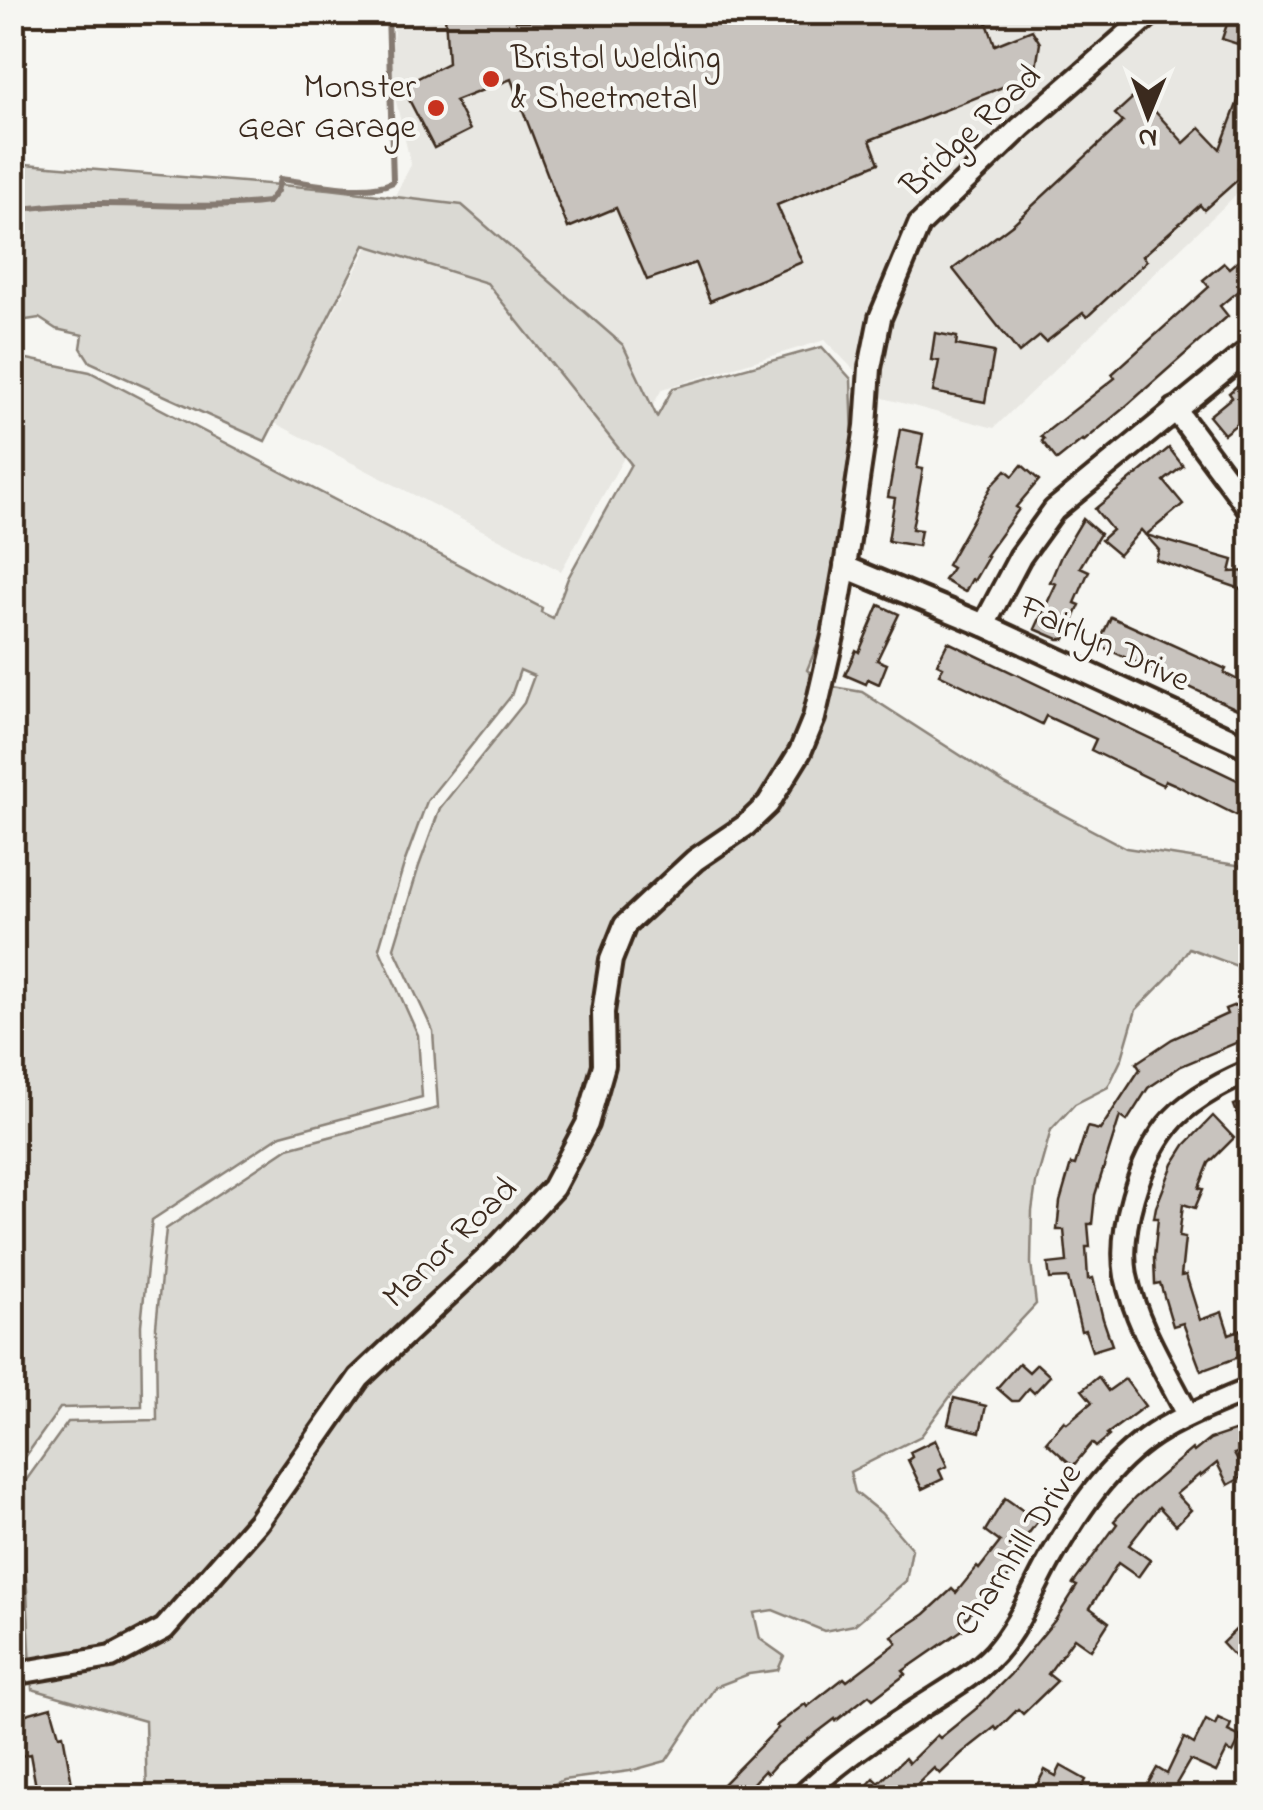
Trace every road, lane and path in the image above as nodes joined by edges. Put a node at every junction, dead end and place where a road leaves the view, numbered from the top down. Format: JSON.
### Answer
{"nodes":[{"id":1,"x":1153,"y":12,"type":"edge"},
{"id":2,"x":1250,"y":349,"type":"edge"},
{"id":3,"x":1175,"y":409,"type":"junction"},
{"id":4,"x":1250,"y":510,"type":"edge"},
{"id":5,"x":845,"y":567,"type":"junction"},
{"id":6,"x":984,"y":625,"type":"junction"},
{"id":7,"x":1250,"y":748,"type":"edge"},
{"id":8,"x":800,"y":752,"type":"joint"},
{"id":9,"x":1250,"y":1071,"type":"edge"},
{"id":10,"x":1250,"y":1389,"type":"edge"},
{"id":11,"x":1188,"y":1415,"type":"junction"},
{"id":12,"x":12,"y":1674,"type":"edge"},
{"id":13,"x":800,"y":1798,"type":"edge"}],
"edges":[{"from":1,"to":5,"type":"street","name":"Bridge Road"},
{"from":2,"to":3,"type":"street","name":"Fairlyn Drive"},
{"from":3,"to":4,"type":"street"},
{"from":3,"to":6,"type":"street","name":"Fairlyn Drive"},
{"from":5,"to":6,"type":"street","name":"Fairlyn Drive"},
{"from":5,"to":8,"type":"street","name":"Bridge Road"},
{"from":6,"to":7,"type":"street","name":"Fairlyn Drive"},
{"from":8,"to":12,"type":"street","name":"Manor Road"},
{"from":9,"to":11,"type":"street"},
{"from":10,"to":11,"type":"street","name":"Charnhill Drive"},
{"from":11,"to":13,"type":"street","name":"Charnhill Drive"}]}
